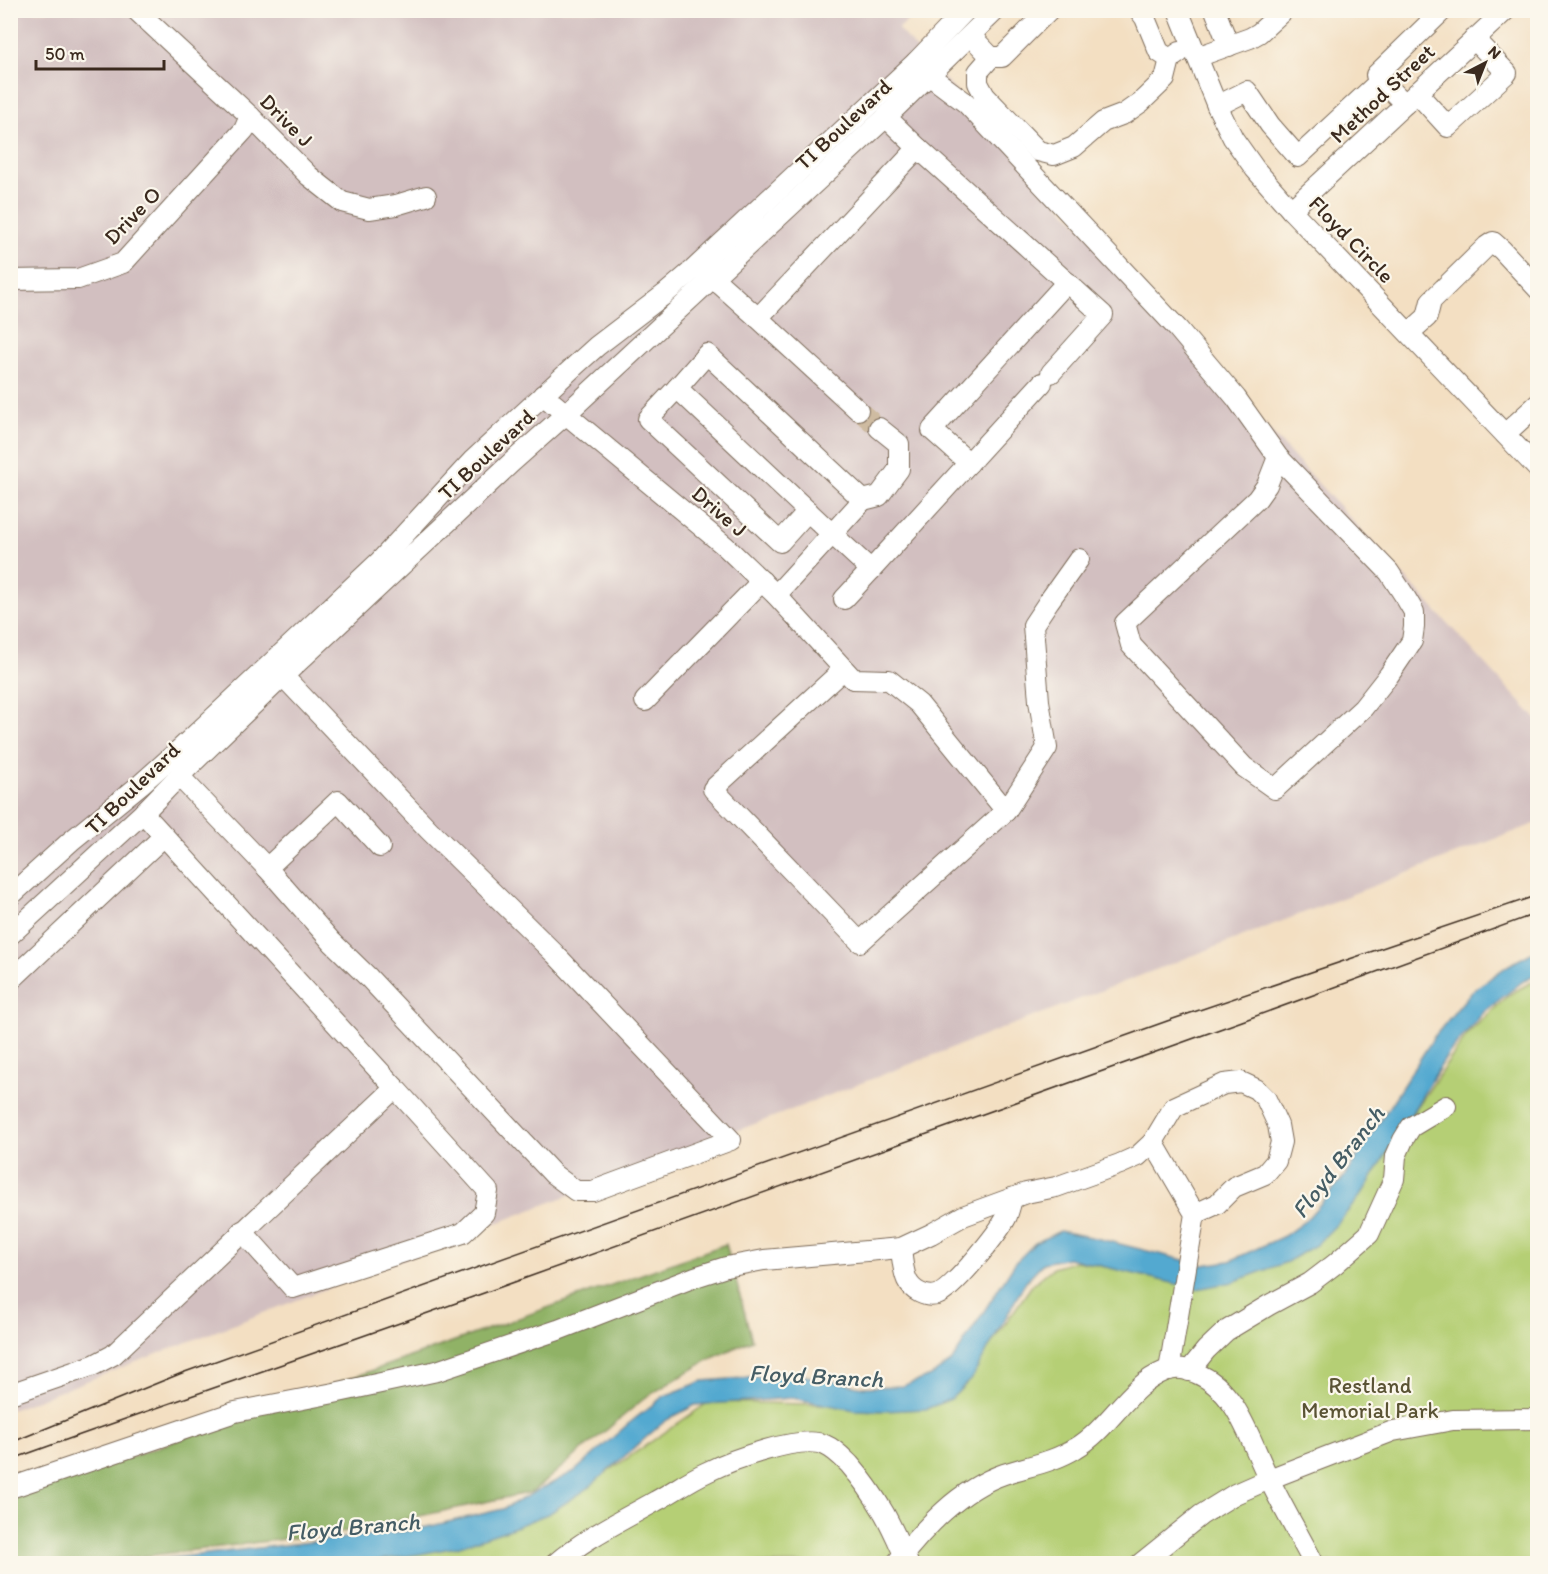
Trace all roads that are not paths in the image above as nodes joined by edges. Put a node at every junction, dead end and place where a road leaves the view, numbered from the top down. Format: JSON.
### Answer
{"nodes":[{"id":1,"x":136,"y":10,"type":"edge"},
{"id":2,"x":966,"y":10,"type":"edge"},
{"id":3,"x":996,"y":10,"type":"edge"},
{"id":4,"x":1049,"y":10,"type":"edge"},
{"id":5,"x":1139,"y":10,"type":"edge"},
{"id":6,"x":1178,"y":10,"type":"edge"},
{"id":7,"x":1215,"y":10,"type":"edge"},
{"id":8,"x":1284,"y":10,"type":"edge"},
{"id":9,"x":1443,"y":10,"type":"edge"},
{"id":10,"x":1502,"y":12,"type":"edge"},
{"id":11,"x":971,"y":36,"type":"junction"},
{"id":12,"x":1474,"y":39,"type":"junction"},
{"id":13,"x":1229,"y":46,"type":"junction"},
{"id":14,"x":1195,"y":50,"type":"junction"},
{"id":15,"x":991,"y":57,"type":"junction"},
{"id":16,"x":1170,"y":59,"type":"junction"},
{"id":17,"x":923,"y":69,"type":"junction"},
{"id":18,"x":1381,"y":80,"type":"junction"},
{"id":19,"x":1411,"y":99,"type":"junction"},
{"id":20,"x":1217,"y":106,"type":"junction"},
{"id":21,"x":250,"y":116,"type":"junction"},
{"id":22,"x":886,"y":117,"type":"junction"},
{"id":23,"x":918,"y":148,"type":"junction"},
{"id":24,"x":426,"y":196,"type":"dead end"},
{"id":25,"x":1291,"y":210,"type":"junction"},
{"id":26,"x":712,"y":277,"type":"junction"},
{"id":27,"x":10,"y":280,"type":"edge"},
{"id":28,"x":1067,"y":282,"type":"junction"},
{"id":29,"x":1538,"y":289,"type":"edge"},
{"id":30,"x":758,"y":318,"type":"junction"},
{"id":31,"x":1408,"y":333,"type":"junction"},
{"id":32,"x":676,"y":388,"type":"junction"},
{"id":33,"x":543,"y":395,"type":"junction"},
{"id":34,"x":1538,"y":404,"type":"edge"},
{"id":35,"x":858,"y":410,"type":"tunnel mouth"},
{"id":36,"x":566,"y":414,"type":"junction"},
{"id":37,"x":879,"y":428,"type":"tunnel mouth"},
{"id":38,"x":1504,"y":434,"type":"junction"},
{"id":39,"x":1278,"y":457,"type":"junction"},
{"id":40,"x":969,"y":463,"type":"junction"},
{"id":41,"x":1538,"y":469,"type":"edge"},
{"id":42,"x":863,"y":500,"type":"junction"},
{"id":43,"x":808,"y":512,"type":"junction"},
{"id":44,"x":832,"y":534,"type":"junction"},
{"id":45,"x":1079,"y":559,"type":"dead end"},
{"id":46,"x":871,"y":570,"type":"junction"},
{"id":47,"x":762,"y":581,"type":"junction"},
{"id":48,"x":776,"y":595,"type":"junction"},
{"id":49,"x":844,"y":599,"type":"dead end"},
{"id":50,"x":848,"y":674,"type":"junction"},
{"id":51,"x":283,"y":676,"type":"junction"},
{"id":52,"x":645,"y":701,"type":"dead end"},
{"id":53,"x":179,"y":776,"type":"junction"},
{"id":54,"x":1006,"y":812,"type":"junction"},
{"id":55,"x":142,"y":813,"type":"junction"},
{"id":56,"x":164,"y":836,"type":"junction"},
{"id":57,"x":380,"y":847,"type":"dead end"},
{"id":58,"x":267,"y":868,"type":"junction"},
{"id":59,"x":10,"y":896,"type":"edge"},
{"id":60,"x":10,"y":934,"type":"edge"},
{"id":61,"x":10,"y":981,"type":"edge"},
{"id":62,"x":395,"y":1088,"type":"junction"},
{"id":63,"x":1446,"y":1106,"type":"dead end"},
{"id":64,"x":1153,"y":1142,"type":"junction"},
{"id":65,"x":1012,"y":1198,"type":"junction"},
{"id":66,"x":1195,"y":1214,"type":"junction"},
{"id":67,"x":242,"y":1231,"type":"junction"},
{"id":68,"x":900,"y":1248,"type":"junction"},
{"id":69,"x":1169,"y":1370,"type":"junction"},
{"id":70,"x":1189,"y":1371,"type":"junction"},
{"id":71,"x":10,"y":1394,"type":"edge"},
{"id":72,"x":1538,"y":1419,"type":"edge"},
{"id":73,"x":1269,"y":1479,"type":"junction"},
{"id":74,"x":10,"y":1488,"type":"edge"},
{"id":75,"x":903,"y":1560,"type":"edge"},
{"id":76,"x":555,"y":1563,"type":"edge"},
{"id":77,"x":1140,"y":1563,"type":"edge"},
{"id":78,"x":1314,"y":1563,"type":"edge"}],
"edges":[{"from":1,"to":21,"type":"street","name":"Drive J"},
{"from":2,"to":17,"type":"street","name":"TI Boulevard"},
{"from":3,"to":11,"type":"street","name":"TI Boulevard"},
{"from":4,"to":15,"type":"street"},
{"from":5,"to":16,"type":"street"},
{"from":6,"to":14,"type":"street","name":"Floyd Circle"},
{"from":7,"to":13,"type":"street"},
{"from":8,"to":13,"type":"street"},
{"from":9,"to":18,"type":"street"},
{"from":10,"to":12,"type":"street","name":"Method Street"},
{"from":11,"to":15,"type":"street"},
{"from":11,"to":17,"type":"street","name":"TI Boulevard"},
{"from":12,"to":19,"type":"street","name":"Method Street"},
{"from":12,"to":19,"type":"street"},
{"from":13,"to":14,"type":"street"},
{"from":14,"to":16,"type":"street"},
{"from":14,"to":20,"type":"street","name":"Floyd Circle"},
{"from":15,"to":16,"type":"street"},
{"from":17,"to":22,"type":"street","name":"TI Boulevard"},
{"from":17,"to":33,"type":"street","name":"TI Boulevard"},
{"from":17,"to":39,"type":"street"},
{"from":18,"to":19,"type":"street"},
{"from":18,"to":20,"type":"street"},
{"from":19,"to":25,"type":"street","name":"Method Street"},
{"from":20,"to":25,"type":"street","name":"Floyd Circle"},
{"from":21,"to":24,"type":"street","name":"Drive J"},
{"from":21,"to":27,"type":"street","name":"Drive O"},
{"from":22,"to":23,"type":"street"},
{"from":22,"to":26,"type":"street","name":"TI Boulevard"},
{"from":23,"to":28,"type":"street"},
{"from":23,"to":30,"type":"street"},
{"from":25,"to":31,"type":"street","name":"Floyd Circle"},
{"from":26,"to":30,"type":"street"},
{"from":26,"to":36,"type":"street","name":"TI Boulevard"},
{"from":28,"to":40,"type":"street"},
{"from":28,"to":40,"type":"street"},
{"from":29,"to":31,"type":"street"},
{"from":30,"to":35,"type":"street"},
{"from":31,"to":38,"type":"street","name":"Floyd Circle"},
{"from":32,"to":42,"type":"street"},
{"from":32,"to":43,"type":"street"},
{"from":32,"to":43,"type":"street"},
{"from":33,"to":36,"type":"street","name":"Drive J"},
{"from":33,"to":59,"type":"street","name":"TI Boulevard"},
{"from":34,"to":38,"type":"street"},
{"from":36,"to":47,"type":"street","name":"Drive J"},
{"from":36,"to":51,"type":"street","name":"TI Boulevard"},
{"from":37,"to":42,"type":"street"},
{"from":38,"to":41,"type":"street","name":"Floyd Circle"},
{"from":39,"to":39,"type":"street"},
{"from":40,"to":46,"type":"street"},
{"from":42,"to":44,"type":"street"},
{"from":43,"to":44,"type":"street"},
{"from":44,"to":46,"type":"street"},
{"from":44,"to":48,"type":"street"},
{"from":45,"to":54,"type":"street"},
{"from":46,"to":49,"type":"street"},
{"from":47,"to":48,"type":"street","name":"Drive J"},
{"from":47,"to":52,"type":"street"},
{"from":48,"to":50,"type":"street","name":"Drive J"},
{"from":50,"to":54,"type":"street"},
{"from":50,"to":54,"type":"street"},
{"from":51,"to":53,"type":"street","name":"TI Boulevard"},
{"from":51,"to":58,"type":"street"},
{"from":53,"to":55,"type":"street","name":"TI Boulevard"},
{"from":53,"to":58,"type":"street"},
{"from":55,"to":56,"type":"street"},
{"from":55,"to":60,"type":"street","name":"TI Boulevard"},
{"from":56,"to":61,"type":"street"},
{"from":56,"to":62,"type":"street"},
{"from":57,"to":58,"type":"street"},
{"from":62,"to":67,"type":"street"},
{"from":62,"to":67,"type":"street"},
{"from":63,"to":70,"type":"street"},
{"from":64,"to":65,"type":"street"},
{"from":64,"to":66,"type":"street"},
{"from":64,"to":66,"type":"street"},
{"from":65,"to":68,"type":"street"},
{"from":65,"to":68,"type":"street"},
{"from":66,"to":69,"type":"street"},
{"from":67,"to":71,"type":"street"},
{"from":68,"to":74,"type":"street"},
{"from":69,"to":70,"type":"street"},
{"from":69,"to":75,"type":"street"},
{"from":70,"to":73,"type":"street"},
{"from":72,"to":73,"type":"street"},
{"from":73,"to":77,"type":"street"},
{"from":73,"to":78,"type":"street"},
{"from":75,"to":76,"type":"street"}]}
